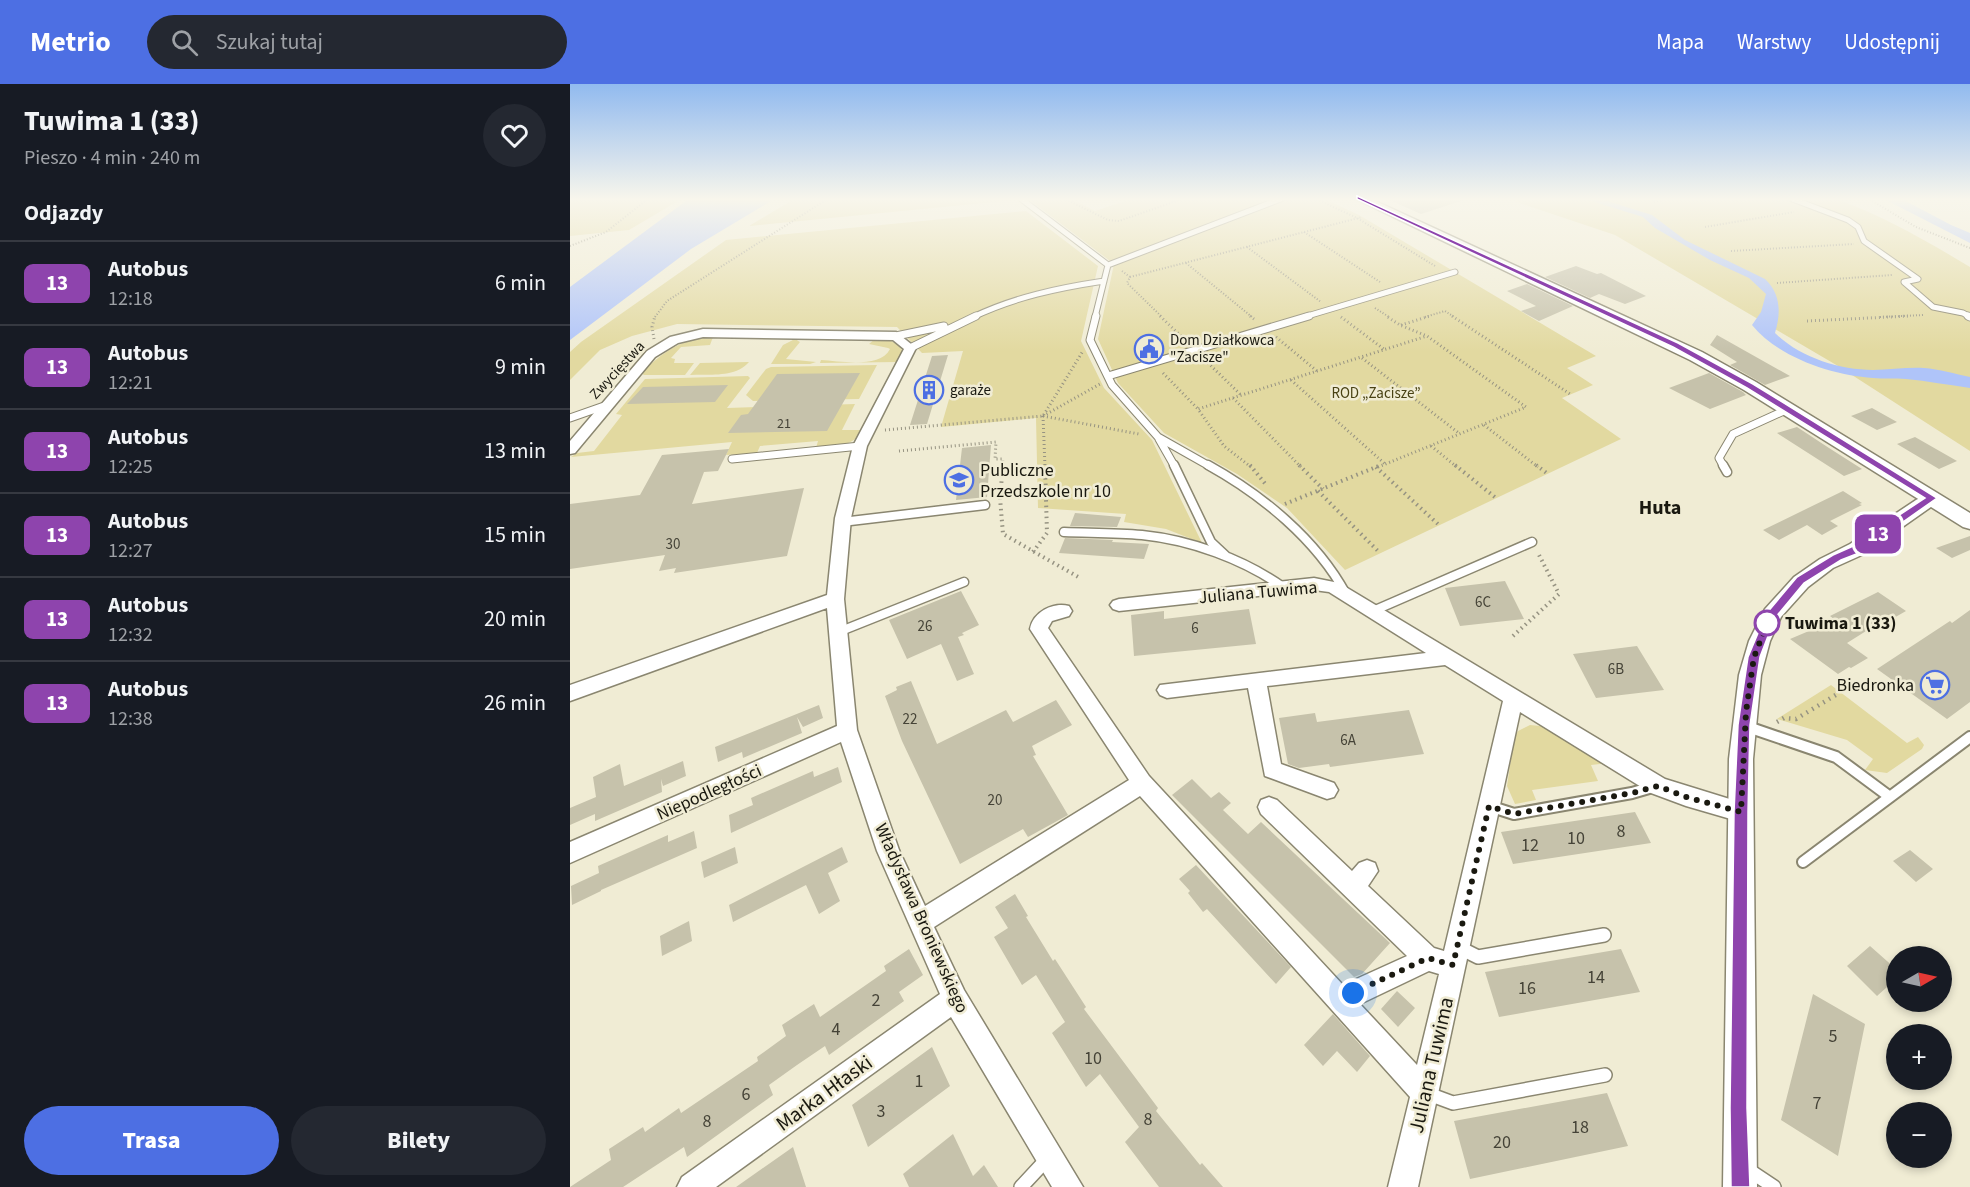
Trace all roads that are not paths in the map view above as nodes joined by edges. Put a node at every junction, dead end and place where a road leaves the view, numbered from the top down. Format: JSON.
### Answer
{"nodes":[{"id":1,"x":1091,"y":249,"type":"edge"},
{"id":2,"x":1149,"y":249,"type":"edge"},
{"id":3,"x":1471,"y":249,"type":"edge"},
{"id":4,"x":1876,"y":249,"type":"edge"},
{"id":5,"x":1111,"y":264,"type":"junction"},
{"id":6,"x":1451,"y":273,"type":"road end"},
{"id":7,"x":1104,"y":281,"type":"junction"},
{"id":8,"x":1970,"y":317,"type":"edge"},
{"id":9,"x":964,"y":321,"type":"junction"},
{"id":10,"x":903,"y":342,"type":"junction"},
{"id":11,"x":1108,"y":378,"type":"junction"},
{"id":12,"x":607,"y":405,"type":"junction"},
{"id":13,"x":1788,"y":409,"type":"junction"},
{"id":14,"x":570,"y":418,"type":"edge"},
{"id":15,"x":1158,"y":437,"type":"junction"},
{"id":16,"x":864,"y":439,"type":"junction"},
{"id":17,"x":570,"y":450,"type":"edge"},
{"id":18,"x":732,"y":459,"type":"dead end"},
{"id":19,"x":1727,"y":472,"type":"dead end"},
{"id":20,"x":1932,"y":498,"type":"junction"},
{"id":21,"x":985,"y":506,"type":"dead end"},
{"id":22,"x":842,"y":522,"type":"junction"},
{"id":23,"x":1970,"y":522,"type":"edge"},
{"id":24,"x":1064,"y":532,"type":"dead end"},
{"id":25,"x":1532,"y":542,"type":"road end"},
{"id":26,"x":1230,"y":560,"type":"junction"},
{"id":27,"x":964,"y":582,"type":"dead end"},
{"id":28,"x":1283,"y":587,"type":"junction"},
{"id":29,"x":1347,"y":596,"type":"junction"},
{"id":30,"x":835,"y":599,"type":"junction"},
{"id":31,"x":1119,"y":605,"type":"dead end"},
{"id":32,"x":1063,"y":611,"type":"dead end"},
{"id":33,"x":1372,"y":611,"type":"junction"},
{"id":34,"x":836,"y":633,"type":"junction"},
{"id":35,"x":1449,"y":657,"type":"junction"},
{"id":36,"x":1256,"y":680,"type":"junction"},
{"id":37,"x":1167,"y":690,"type":"dead end"},
{"id":38,"x":570,"y":693,"type":"edge"},
{"id":39,"x":1514,"y":697,"type":"junction"},
{"id":40,"x":1744,"y":725,"type":"junction"},
{"id":41,"x":848,"y":730,"type":"junction"},
{"id":42,"x":1970,"y":737,"type":"edge"},
{"id":43,"x":1142,"y":783,"type":"junction"},
{"id":44,"x":1658,"y":786,"type":"junction"},
{"id":45,"x":1327,"y":790,"type":"dead end"},
{"id":46,"x":1890,"y":797,"type":"junction"},
{"id":47,"x":1489,"y":806,"type":"junction"},
{"id":48,"x":1269,"y":807,"type":"dead end"},
{"id":49,"x":1741,"y":812,"type":"junction"},
{"id":50,"x":570,"y":853,"type":"edge"},
{"id":51,"x":1803,"y":862,"type":"dead end"},
{"id":52,"x":920,"y":922,"type":"junction"},
{"id":53,"x":1604,"y":935,"type":"dead end"},
{"id":54,"x":1456,"y":956,"type":"junction"},
{"id":55,"x":1428,"y":958,"type":"junction"},
{"id":56,"x":955,"y":999,"type":"junction"},
{"id":57,"x":1344,"y":1004,"type":"junction"},
{"id":58,"x":1605,"y":1075,"type":"dead end"},
{"id":59,"x":1424,"y":1092,"type":"junction"},
{"id":60,"x":1050,"y":1156,"type":"junction"},
{"id":61,"x":1740,"y":1176,"type":"edge"},
{"id":62,"x":692,"y":1187,"type":"edge"},
{"id":63,"x":1021,"y":1187,"type":"edge"},
{"id":64,"x":1068,"y":1187,"type":"edge"},
{"id":65,"x":1403,"y":1187,"type":"edge"},
{"id":66,"x":1774,"y":1187,"type":"edge"}],
"edges":[{"from":1,"to":5,"type":"lane"},
{"from":2,"to":5,"type":"lane"},
{"from":3,"to":13,"type":"main road"},
{"from":4,"to":8,"type":"lane"},
{"from":5,"to":7,"type":"lane"},
{"from":6,"to":11,"type":"lane"},
{"from":7,"to":9,"type":"lane"},
{"from":7,"to":11,"type":"lane"},
{"from":9,"to":10,"type":"lane"},
{"from":9,"to":10,"type":"lane"},
{"from":10,"to":12,"type":"street","name":"Zwycięstwa"},
{"from":10,"to":16,"type":"street","name":"Władysława Broniewskiego"},
{"from":11,"to":15,"type":"lane"},
{"from":12,"to":14,"type":"lane"},
{"from":12,"to":17,"type":"street","name":"Zwycięstwa"},
{"from":13,"to":19,"type":"lane"},
{"from":13,"to":20,"type":"main road"},
{"from":15,"to":26,"type":"lane"},
{"from":15,"to":29,"type":"lane"},
{"from":16,"to":18,"type":"lane"},
{"from":16,"to":22,"type":"street","name":"Władysława Broniewskiego"},
{"from":20,"to":23,"type":"main road"},
{"from":20,"to":40,"type":"street"},
{"from":21,"to":22,"type":"lane"},
{"from":22,"to":30,"type":"street","name":"Władysława Broniewskiego"},
{"from":24,"to":26,"type":"lane"},
{"from":25,"to":33,"type":"lane"},
{"from":26,"to":28,"type":"lane"},
{"from":27,"to":34,"type":"lane"},
{"from":28,"to":29,"type":"street","name":"Juliana Tuwima"},
{"from":28,"to":31,"type":"street","name":"Juliana Tuwima"},
{"from":29,"to":33,"type":"street","name":"Juliana Tuwima"},
{"from":30,"to":34,"type":"street","name":"Władysława Broniewskiego"},
{"from":30,"to":38,"type":"street"},
{"from":32,"to":43,"type":"street"},
{"from":33,"to":35,"type":"street","name":"Juliana Tuwima"},
{"from":34,"to":41,"type":"street","name":"Władysława Broniewskiego"},
{"from":35,"to":36,"type":"street"},
{"from":35,"to":39,"type":"street","name":"Juliana Tuwima"},
{"from":36,"to":37,"type":"street"},
{"from":36,"to":45,"type":"street"},
{"from":39,"to":44,"type":"street","name":"Juliana Tuwima"},
{"from":39,"to":47,"type":"street","name":"Juliana Tuwima"},
{"from":40,"to":46,"type":"lane"},
{"from":40,"to":49,"type":"street"},
{"from":41,"to":50,"type":"street","name":"Niepodległości"},
{"from":41,"to":52,"type":"street","name":"Władysława Broniewskiego"},
{"from":42,"to":46,"type":"lane"},
{"from":43,"to":52,"type":"street"},
{"from":43,"to":57,"type":"street"},
{"from":44,"to":47,"type":"lane"},
{"from":44,"to":49,"type":"street","name":"Juliana Tuwima"},
{"from":46,"to":51,"type":"lane"},
{"from":47,"to":54,"type":"street","name":"Juliana Tuwima"},
{"from":48,"to":55,"type":"street"},
{"from":49,"to":61,"type":"street"},
{"from":52,"to":56,"type":"street","name":"Władysława Broniewskiego"},
{"from":53,"to":54,"type":"lane"},
{"from":54,"to":55,"type":"street"},
{"from":54,"to":59,"type":"street","name":"Juliana Tuwima"},
{"from":55,"to":57,"type":"street"},
{"from":56,"to":60,"type":"street","name":"Władysława Broniewskiego"},
{"from":56,"to":62,"type":"street","name":"Marka Hłaski"},
{"from":57,"to":59,"type":"street"},
{"from":58,"to":59,"type":"lane"},
{"from":59,"to":65,"type":"street","name":"Juliana Tuwima"},
{"from":60,"to":63,"type":"lane"},
{"from":60,"to":64,"type":"street","name":"Władysława Broniewskiego"},
{"from":61,"to":66,"type":"lane"}]}
